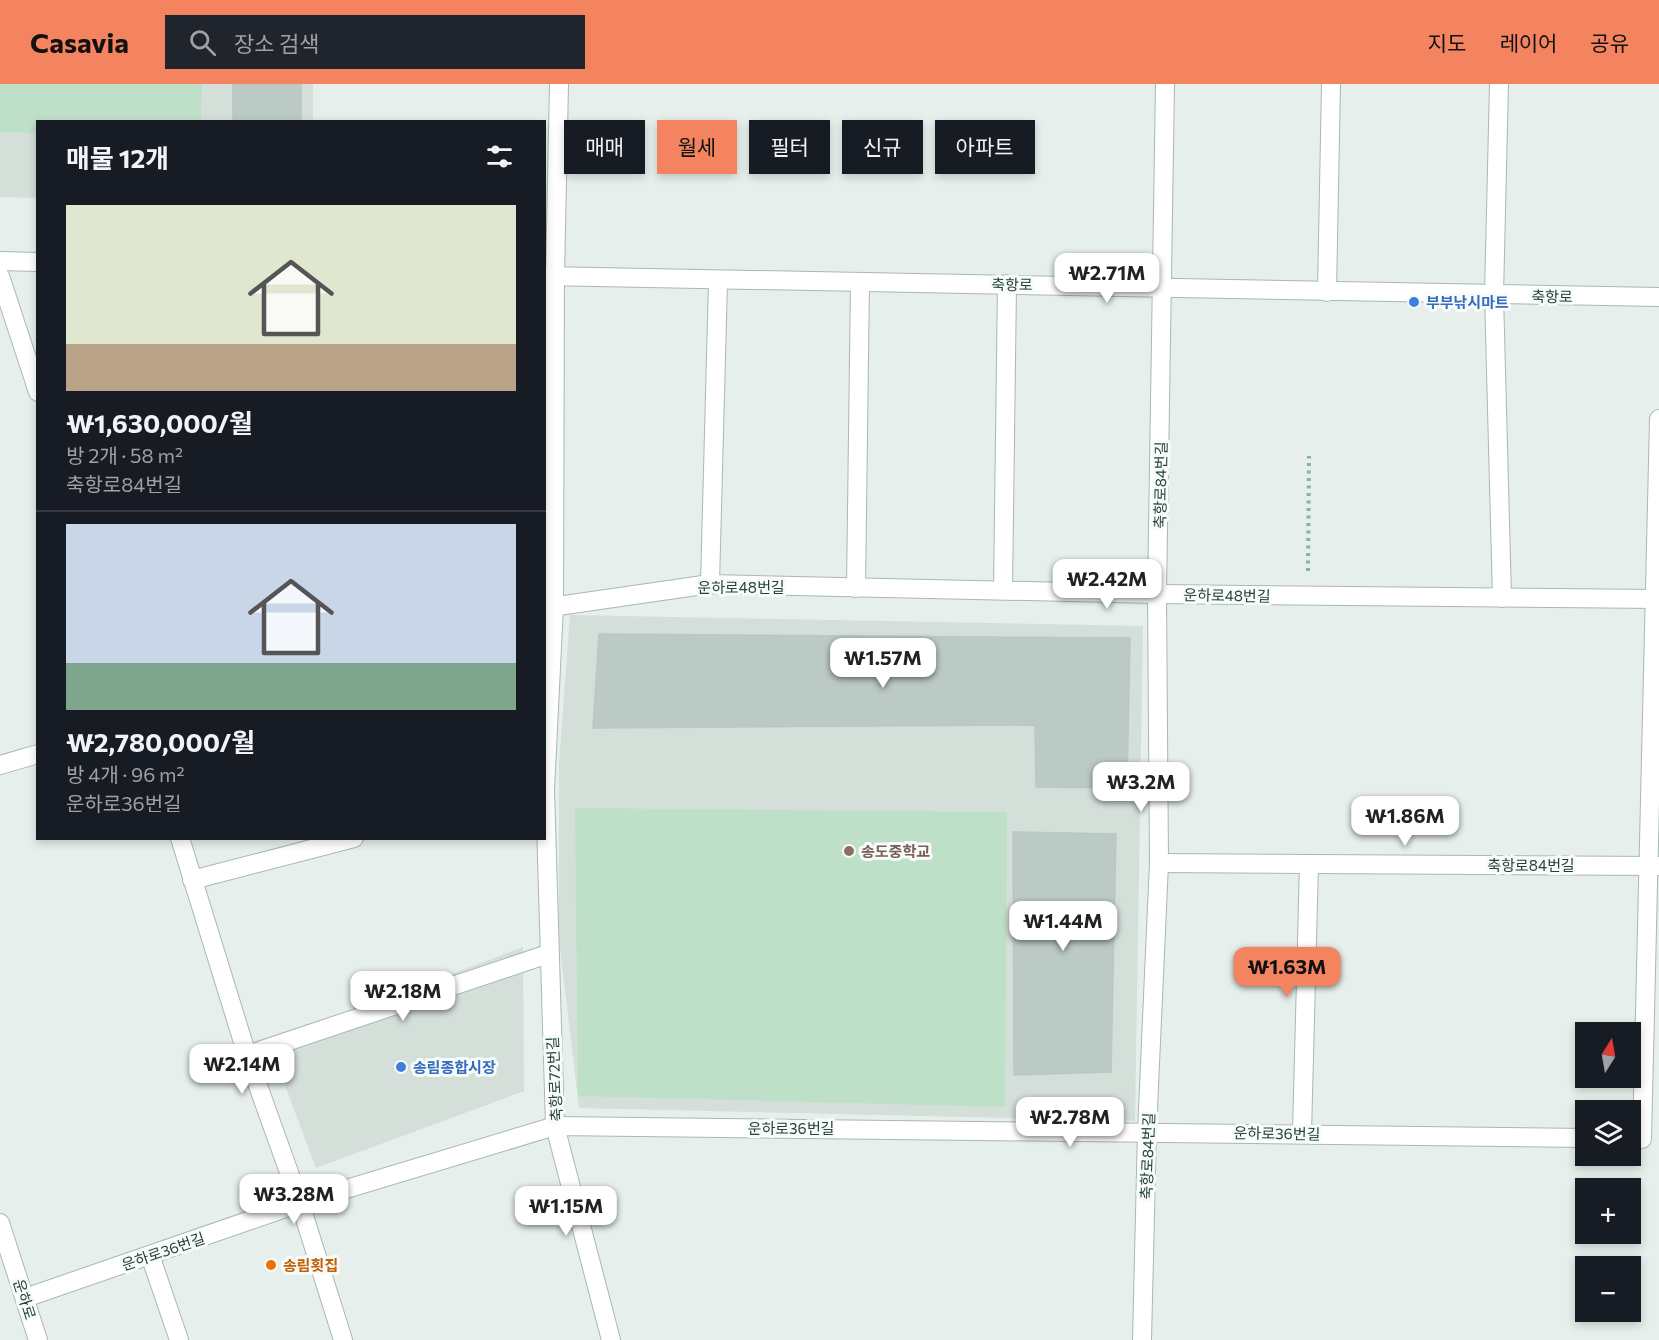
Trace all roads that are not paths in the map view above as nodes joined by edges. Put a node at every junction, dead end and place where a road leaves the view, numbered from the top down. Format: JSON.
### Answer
{"nodes":[{"id":1,"x":560,"y":84,"type":"edge"},
{"id":2,"x":1165,"y":84,"type":"edge"},
{"id":3,"x":1331,"y":84,"type":"edge"},
{"id":4,"x":1499,"y":84,"type":"edge"},
{"id":5,"x":0,"y":261,"type":"edge"},
{"id":6,"x":36,"y":262,"type":"edge"},
{"id":7,"x":0,"y":276,"type":"edge"},
{"id":8,"x":550,"y":277,"type":"edge"},
{"id":9,"x":717,"y":281,"type":"junction"},
{"id":10,"x":860,"y":282,"type":"junction"},
{"id":11,"x":1007,"y":284,"type":"junction"},
{"id":12,"x":1164,"y":287,"type":"junction"},
{"id":13,"x":1327,"y":292,"type":"junction"},
{"id":14,"x":1494,"y":295,"type":"junction"},
{"id":15,"x":1659,"y":297,"type":"edge"},
{"id":16,"x":36,"y":386,"type":"edge"},
{"id":17,"x":1659,"y":419,"type":"edge"},
{"id":18,"x":710,"y":584,"type":"junction"},
{"id":19,"x":856,"y":588,"type":"junction"},
{"id":20,"x":1003,"y":590,"type":"junction"},
{"id":21,"x":1157,"y":594,"type":"junction"},
{"id":22,"x":1502,"y":598,"type":"junction"},
{"id":23,"x":1657,"y":599,"type":"edge"},
{"id":24,"x":549,"y":607,"type":"edge"},
{"id":25,"x":546,"y":744,"type":"edge"},
{"id":26,"x":36,"y":755,"type":"edge"},
{"id":27,"x":0,"y":765,"type":"edge"},
{"id":28,"x":181,"y":840,"type":"edge"},
{"id":29,"x":346,"y":840,"type":"edge"},
{"id":30,"x":546,"y":840,"type":"edge"},
{"id":31,"x":1159,"y":863,"type":"junction"},
{"id":32,"x":1309,"y":864,"type":"junction"},
{"id":33,"x":1655,"y":866,"type":"edge"},
{"id":34,"x":192,"y":880,"type":"junction"},
{"id":35,"x":548,"y":954,"type":"junction"},
{"id":36,"x":247,"y":1055,"type":"junction"},
{"id":37,"x":555,"y":1126,"type":"junction"},
{"id":38,"x":1147,"y":1131,"type":"junction"},
{"id":39,"x":1302,"y":1134,"type":"junction"},
{"id":40,"x":1575,"y":1138,"type":"edge"},
{"id":41,"x":1644,"y":1139,"type":"edge"},
{"id":42,"x":300,"y":1203,"type":"junction"},
{"id":43,"x":0,"y":1223,"type":"edge"},
{"id":44,"x":150,"y":1255,"type":"junction"},
{"id":45,"x":25,"y":1298,"type":"junction"},
{"id":46,"x":38,"y":1340,"type":"edge"},
{"id":47,"x":179,"y":1340,"type":"edge"},
{"id":48,"x":343,"y":1340,"type":"edge"},
{"id":49,"x":611,"y":1340,"type":"edge"},
{"id":50,"x":1142,"y":1340,"type":"edge"}],
"edges":[{"from":1,"to":8,"type":"street","name":"축항로72번길"},
{"from":2,"to":12,"type":"street","name":"축항로84번길"},
{"from":3,"to":13,"type":"street"},
{"from":4,"to":14,"type":"street"},
{"from":5,"to":6,"type":"street"},
{"from":7,"to":16,"type":"street"},
{"from":8,"to":9,"type":"street","name":"축항로"},
{"from":8,"to":24,"type":"street","name":"축항로72번길"},
{"from":9,"to":10,"type":"street","name":"축항로"},
{"from":9,"to":18,"type":"street"},
{"from":10,"to":11,"type":"street","name":"축항로"},
{"from":10,"to":19,"type":"street"},
{"from":11,"to":12,"type":"street","name":"축항로"},
{"from":11,"to":20,"type":"street"},
{"from":12,"to":13,"type":"street","name":"축항로"},
{"from":12,"to":21,"type":"street","name":"축항로84번길"},
{"from":13,"to":14,"type":"street","name":"축항로"},
{"from":14,"to":15,"type":"street","name":"축항로"},
{"from":14,"to":22,"type":"street"},
{"from":17,"to":23,"type":"street"},
{"from":18,"to":19,"type":"street","name":"운하로48번길"},
{"from":18,"to":24,"type":"street","name":"운하로48번길"},
{"from":19,"to":20,"type":"street","name":"운하로48번길"},
{"from":20,"to":21,"type":"street","name":"운하로48번길"},
{"from":21,"to":22,"type":"street","name":"운하로48번길"},
{"from":21,"to":31,"type":"street","name":"축항로84번길"},
{"from":22,"to":23,"type":"street","name":"운하로48번길"},
{"from":23,"to":33,"type":"street"},
{"from":24,"to":25,"type":"street","name":"축항로72번길"},
{"from":26,"to":27,"type":"street"},
{"from":28,"to":34,"type":"street"},
{"from":29,"to":34,"type":"street"},
{"from":30,"to":35,"type":"street","name":"축항로72번길"},
{"from":31,"to":32,"type":"street","name":"축항로84번길"},
{"from":31,"to":38,"type":"street","name":"축항로84번길"},
{"from":32,"to":33,"type":"street","name":"축항로84번길"},
{"from":32,"to":39,"type":"street"},
{"from":33,"to":41,"type":"street"},
{"from":34,"to":36,"type":"street"},
{"from":35,"to":36,"type":"street"},
{"from":35,"to":37,"type":"street","name":"축항로72번길"},
{"from":36,"to":42,"type":"street"},
{"from":37,"to":38,"type":"street","name":"운하로36번길"},
{"from":37,"to":42,"type":"street","name":"운하로36번길"},
{"from":37,"to":49,"type":"street","name":"축항로72번길"},
{"from":38,"to":39,"type":"street","name":"운하로36번길"},
{"from":38,"to":50,"type":"street","name":"축항로84번길"},
{"from":39,"to":40,"type":"street","name":"운하로36번길"},
{"from":42,"to":44,"type":"street","name":"운하로36번길"},
{"from":42,"to":48,"type":"street"},
{"from":43,"to":45,"type":"street","name":"운하로"},
{"from":44,"to":45,"type":"street","name":"운하로36번길"},
{"from":44,"to":47,"type":"street"},
{"from":45,"to":46,"type":"street","name":"운하로"}]}
